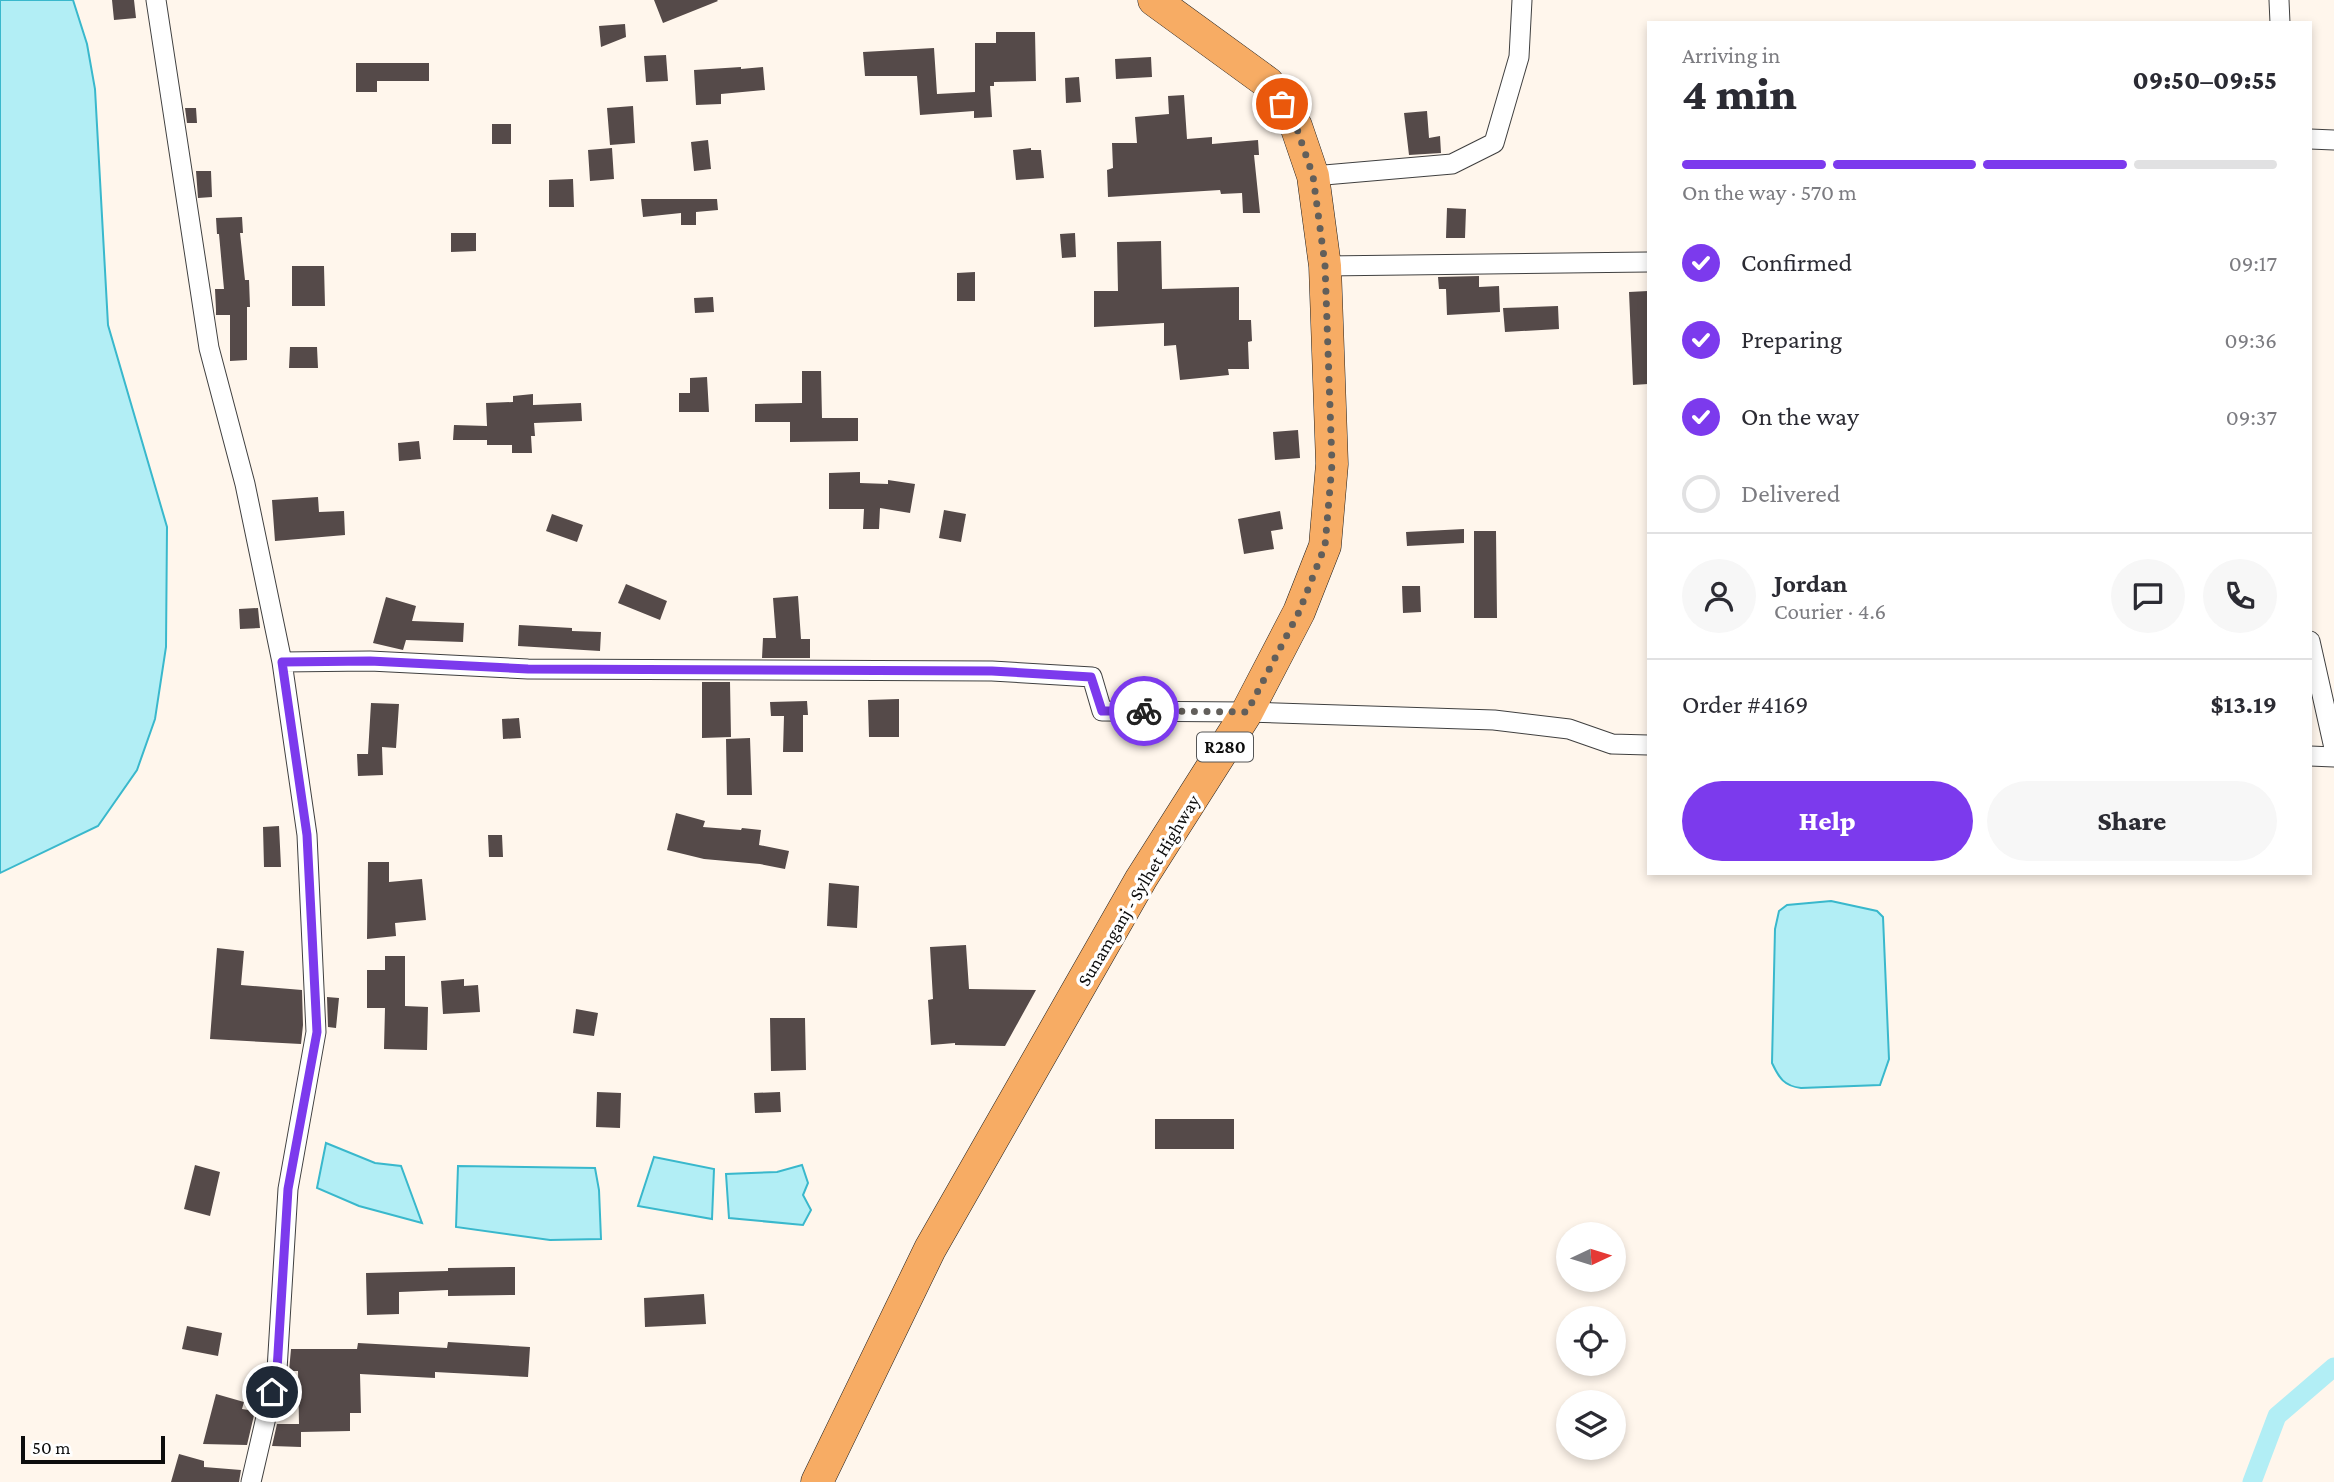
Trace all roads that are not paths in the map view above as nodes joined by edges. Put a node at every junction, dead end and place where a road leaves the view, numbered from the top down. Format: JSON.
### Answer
{"nodes":[{"id":1,"x":156,"y":0,"type":"edge"},
{"id":2,"x":1154,"y":0,"type":"edge"},
{"id":3,"x":1522,"y":0,"type":"edge"},
{"id":4,"x":2279,"y":0,"type":"edge"},
{"id":5,"x":2280,"y":21,"type":"edge"},
{"id":6,"x":2312,"y":139,"type":"edge"},
{"id":7,"x":2334,"y":140,"type":"edge"},
{"id":8,"x":1313,"y":176,"type":"junction"},
{"id":9,"x":1647,"y":262,"type":"edge"},
{"id":10,"x":1325,"y":265,"type":"junction"},
{"id":11,"x":2312,"y":650,"type":"edge"},
{"id":12,"x":282,"y":662,"type":"junction"},
{"id":13,"x":1247,"y":712,"type":"junction"},
{"id":14,"x":1647,"y":745,"type":"edge"},
{"id":15,"x":2334,"y":748,"type":"edge"},
{"id":16,"x":2312,"y":756,"type":"edge"},
{"id":17,"x":2334,"y":757,"type":"edge"},
{"id":18,"x":251,"y":1482,"type":"edge"},
{"id":19,"x":817,"y":1482,"type":"edge"}],
"edges":[{"from":1,"to":12,"type":"street"},
{"from":2,"to":8,"type":"main road","name":"Sunamganj - Sylhet Highway","number":"R280"},
{"from":3,"to":8,"type":"street"},
{"from":4,"to":5,"type":"street"},
{"from":6,"to":7,"type":"street"},
{"from":8,"to":10,"type":"main road","name":"Sunamganj - Sylhet Highway","number":"R280"},
{"from":9,"to":10,"type":"street"},
{"from":10,"to":13,"type":"main road","name":"Sunamganj - Sylhet Highway","number":"R280"},
{"from":11,"to":15,"type":"street"},
{"from":12,"to":13,"type":"street"},
{"from":12,"to":18,"type":"street"},
{"from":13,"to":14,"type":"street"},
{"from":13,"to":19,"type":"main road","name":"Sunamganj - Sylhet Highway","number":"R280"},
{"from":16,"to":17,"type":"street"}]}
